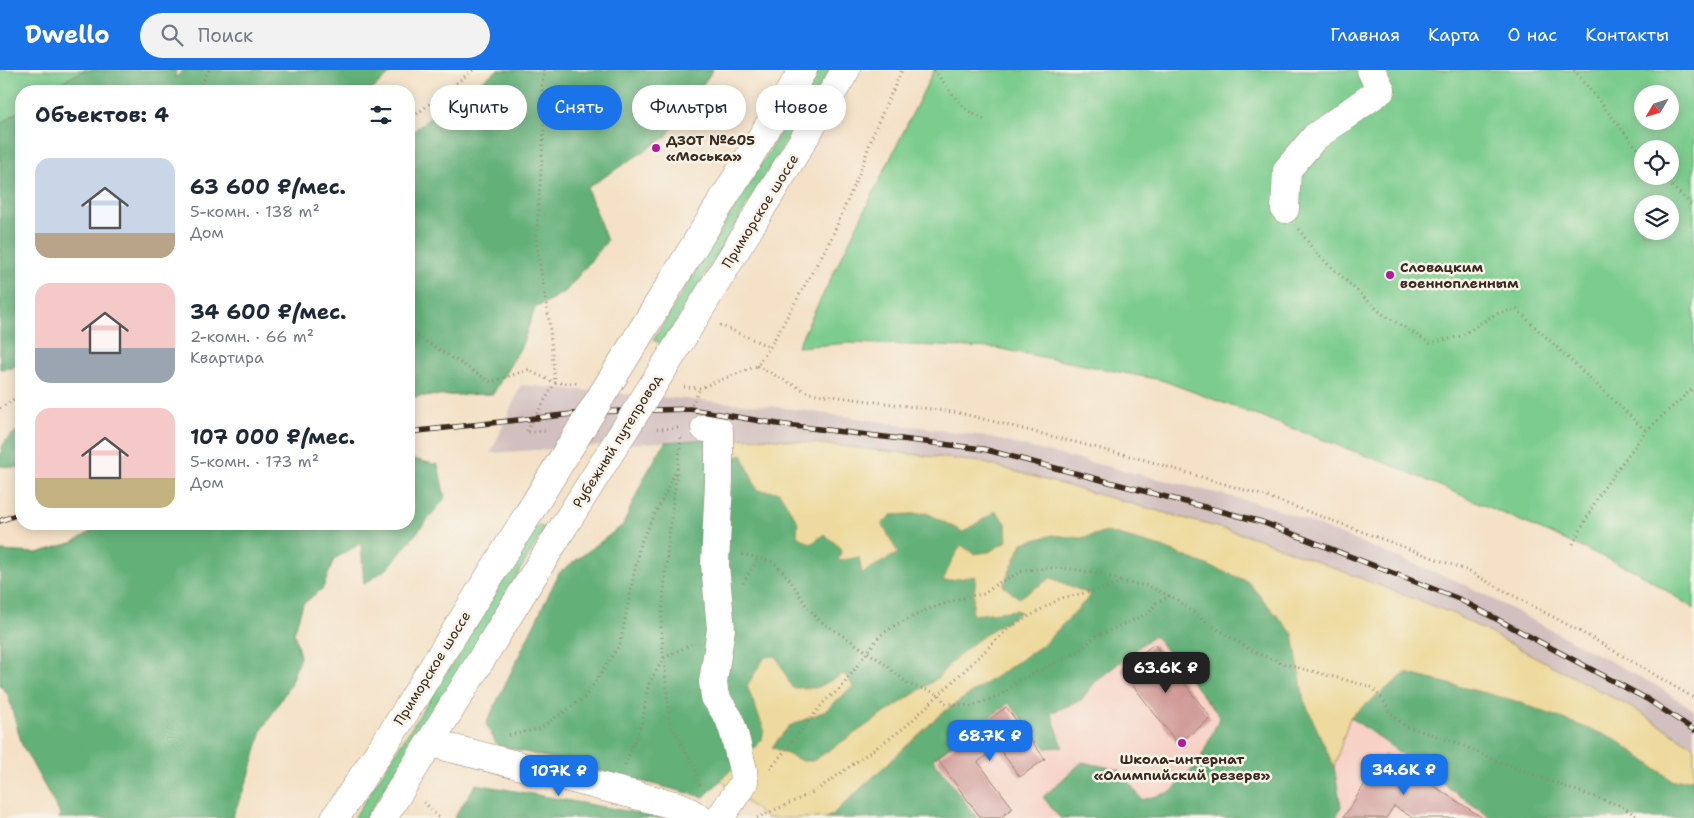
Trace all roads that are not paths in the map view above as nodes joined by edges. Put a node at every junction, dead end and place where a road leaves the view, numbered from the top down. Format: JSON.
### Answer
{"nodes":[{"id":1,"x":803,"y":70,"type":"edge"},
{"id":2,"x":846,"y":70,"type":"edge"},
{"id":3,"x":1371,"y":70,"type":"edge"},
{"id":4,"x":1286,"y":209,"type":"road end"},
{"id":5,"x":673,"y":353,"type":"joint"},
{"id":6,"x":705,"y":428,"type":"dead end"},
{"id":7,"x":431,"y":743,"type":"junction"},
{"id":8,"x":700,"y":805,"type":"edge"},
{"id":9,"x":335,"y":818,"type":"edge"},
{"id":10,"x":383,"y":818,"type":"edge"},
{"id":11,"x":720,"y":818,"type":"edge"}],
"edges":[{"from":1,"to":9,"type":"main road","name":"Приморское шоссе","bridge":true},
{"from":2,"to":5,"type":"main road","name":"Приморское шоссе"},
{"from":3,"to":4,"type":"main road"},
{"from":5,"to":7,"type":"main road","name":"Рубежный путепровод","bridge":true},
{"from":6,"to":11,"type":"main road"},
{"from":7,"to":8,"type":"main road"},
{"from":7,"to":10,"type":"main road"}]}
